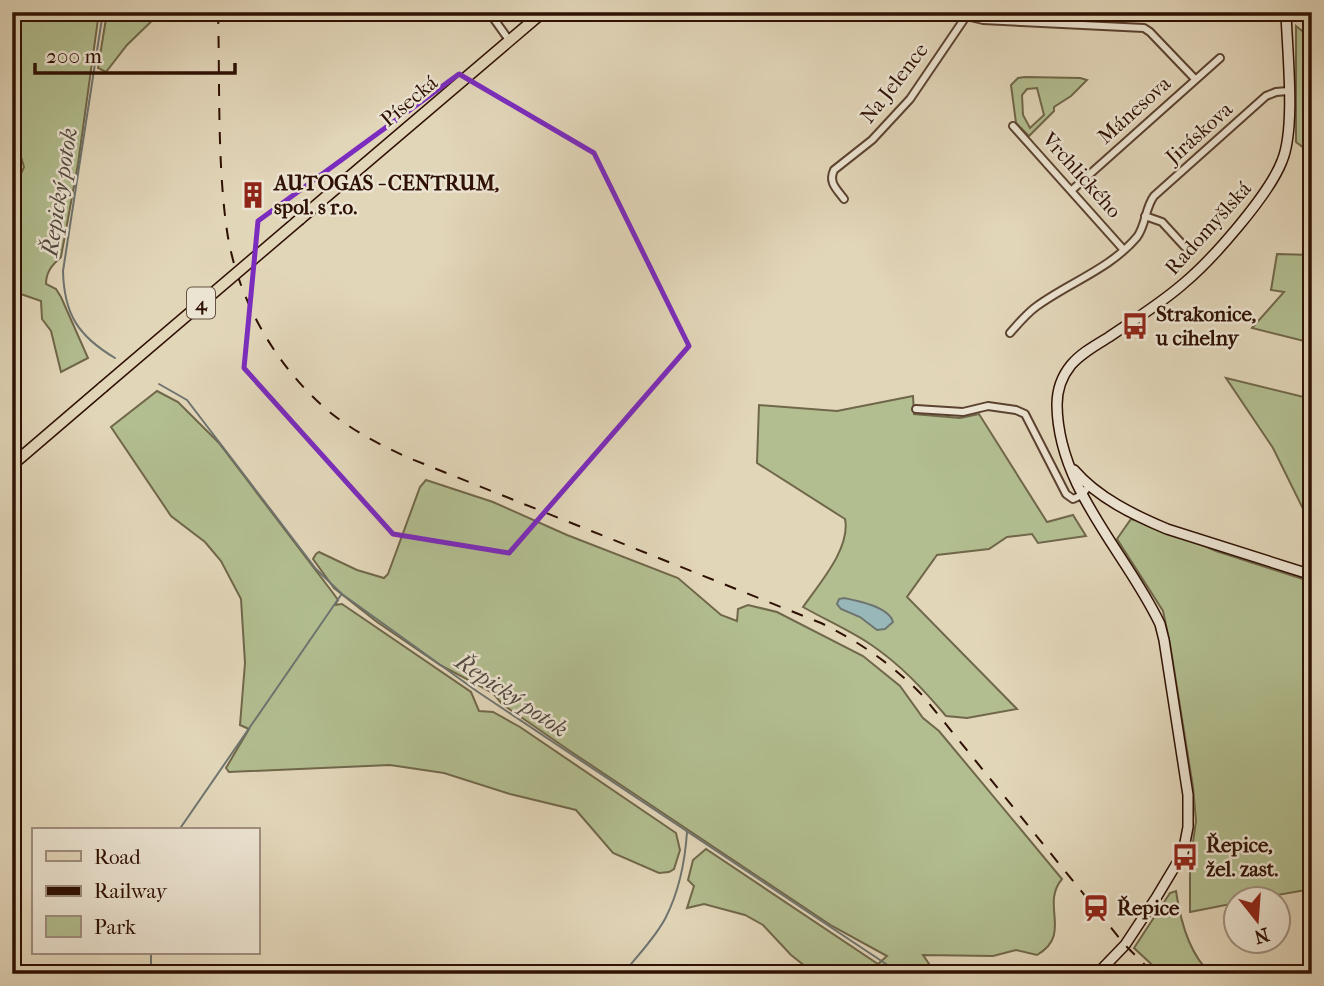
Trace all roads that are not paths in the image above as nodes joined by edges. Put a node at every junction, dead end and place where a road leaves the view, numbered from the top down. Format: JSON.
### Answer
{"nodes":[{"id":1,"x":489,"y":12,"type":"edge"},
{"id":2,"x":543,"y":12,"type":"edge"},
{"id":3,"x":1286,"y":12,"type":"edge"},
{"id":4,"x":967,"y":14,"type":"edge"},
{"id":5,"x":507,"y":37,"type":"junction"},
{"id":6,"x":1220,"y":58,"type":"dead end"},
{"id":7,"x":1195,"y":79,"type":"junction"},
{"id":8,"x":1288,"y":91,"type":"junction"},
{"id":9,"x":1013,"y":126,"type":"dead end"},
{"id":10,"x":1072,"y":190,"type":"junction"},
{"id":11,"x":844,"y":199,"type":"dead end"},
{"id":12,"x":1145,"y":216,"type":"junction"},
{"id":13,"x":1185,"y":247,"type":"dead end"},
{"id":14,"x":1123,"y":248,"type":"junction"},
{"id":15,"x":1010,"y":333,"type":"dead end"},
{"id":16,"x":916,"y":409,"type":"dead end"},
{"id":17,"x":12,"y":465,"type":"edge"},
{"id":18,"x":1085,"y":491,"type":"junction"},
{"id":19,"x":1312,"y":575,"type":"edge"},
{"id":20,"x":1097,"y":974,"type":"edge"}],
"edges":[{"from":1,"to":5,"type":"street"},
{"from":2,"to":5,"type":"main road","name":"Písecká","number":"4"},
{"from":3,"to":8,"type":"main road","name":"Radomyšlská"},
{"from":4,"to":7,"type":"street"},
{"from":4,"to":11,"type":"street","name":"Na Jelence"},
{"from":5,"to":17,"type":"main road","name":"Písecká","number":"4","bridge":true},
{"from":6,"to":7,"type":"street","name":"Mánesova"},
{"from":7,"to":10,"type":"street","name":"Mánesova"},
{"from":8,"to":12,"type":"street","name":"Jiráskova"},
{"from":8,"to":18,"type":"main road","name":"Radomyšlská"},
{"from":9,"to":10,"type":"street","name":"Vrchlického"},
{"from":10,"to":14,"type":"street","name":"Vrchlického"},
{"from":12,"to":13,"type":"street"},
{"from":12,"to":14,"type":"street","name":"Jiráskova"},
{"from":14,"to":15,"type":"street","name":"Jiráskova"},
{"from":16,"to":18,"type":"street"},
{"from":18,"to":19,"type":"main road"},
{"from":18,"to":20,"type":"main road","name":"Radomyšlská"}]}
